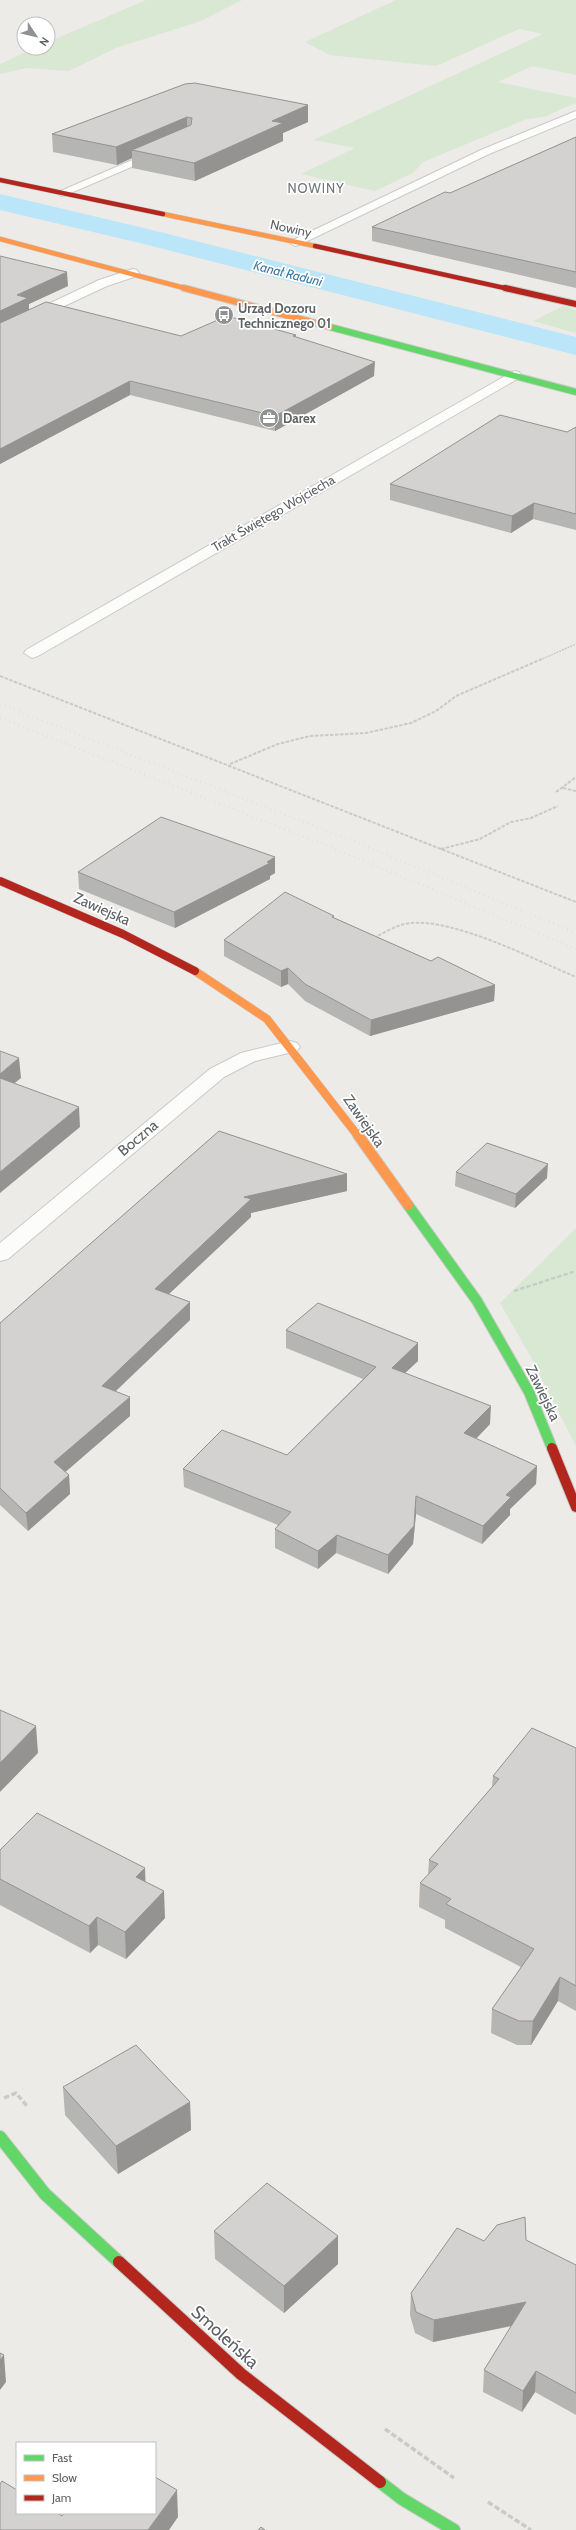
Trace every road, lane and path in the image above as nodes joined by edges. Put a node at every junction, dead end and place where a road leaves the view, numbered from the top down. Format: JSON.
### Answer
{"nodes":[{"id":1,"x":576,"y":114,"type":"edge"},
{"id":2,"x":172,"y":145,"type":"edge"},
{"id":3,"x":0,"y":180,"type":"edge"},
{"id":4,"x":62,"y":193,"type":"junction"},
{"id":5,"x":0,"y":239,"type":"edge"},
{"id":6,"x":295,"y":242,"type":"junction"},
{"id":7,"x":133,"y":273,"type":"junction"},
{"id":8,"x":576,"y":304,"type":"edge"},
{"id":9,"x":0,"y":332,"type":"edge"},
{"id":10,"x":514,"y":375,"type":"junction"},
{"id":11,"x":576,"y":392,"type":"edge"},
{"id":12,"x":576,"y":644,"type":"edge"},
{"id":13,"x":32,"y":653,"type":"dead end"},
{"id":14,"x":0,"y":676,"type":"edge"},
{"id":15,"x":229,"y":765,"type":"junction"},
{"id":16,"x":576,"y":777,"type":"edge"},
{"id":17,"x":562,"y":788,"type":"junction"},
{"id":18,"x":576,"y":791,"type":"edge"},
{"id":19,"x":556,"y":792,"type":"dead end"},
{"id":20,"x":558,"y":806,"type":"dead end"},
{"id":21,"x":441,"y":849,"type":"junction"},
{"id":22,"x":0,"y":882,"type":"edge"},
{"id":23,"x":576,"y":902,"type":"edge"},
{"id":24,"x":368,"y":941,"type":"edge"},
{"id":25,"x":576,"y":977,"type":"edge"},
{"id":26,"x":290,"y":1047,"type":"junction"},
{"id":27,"x":0,"y":1254,"type":"edge"},
{"id":28,"x":576,"y":1271,"type":"edge"},
{"id":29,"x":477,"y":1301,"type":"junction"},
{"id":30,"x":576,"y":1507,"type":"edge"},
{"id":31,"x":0,"y":2100,"type":"edge"},
{"id":32,"x":31,"y":2111,"type":"dead end"},
{"id":33,"x":0,"y":2137,"type":"edge"},
{"id":34,"x":382,"y":2426,"type":"dead end"},
{"id":35,"x":458,"y":2480,"type":"dead end"},
{"id":36,"x":483,"y":2498,"type":"dead end"},
{"id":37,"x":454,"y":2530,"type":"edge"},
{"id":38,"x":530,"y":2530,"type":"edge"}],
"edges":[{"from":1,"to":6,"type":"street"},
{"from":2,"to":4,"type":"street"},
{"from":3,"to":4,"type":"street","name":"Nowiny"},
{"from":4,"to":6,"type":"street","name":"Nowiny"},
{"from":5,"to":7,"type":"street"},
{"from":6,"to":8,"type":"street","name":"Nowiny"},
{"from":7,"to":9,"type":"street"},
{"from":7,"to":10,"type":"street"},
{"from":10,"to":11,"type":"street"},
{"from":10,"to":13,"type":"street","name":"Trakt Świętego Wojciecha"},
{"from":12,"to":15,"type":"path"},
{"from":14,"to":15,"type":"path"},
{"from":15,"to":21,"type":"path"},
{"from":16,"to":17,"type":"path"},
{"from":17,"to":18,"type":"path"},
{"from":17,"to":19,"type":"path"},
{"from":20,"to":21,"type":"path"},
{"from":21,"to":23,"type":"path"},
{"from":22,"to":26,"type":"street","name":"Zawiejska"},
{"from":24,"to":25,"type":"path"},
{"from":26,"to":27,"type":"street","name":"Boczna"},
{"from":26,"to":29,"type":"street","name":"Zawiejska"},
{"from":28,"to":29,"type":"path"},
{"from":29,"to":30,"type":"street","name":"Zawiejska"},
{"from":31,"to":32,"type":"path"},
{"from":33,"to":37,"type":"street","name":"Smoleńska"},
{"from":34,"to":35,"type":"path"},
{"from":36,"to":38,"type":"path"}]}
